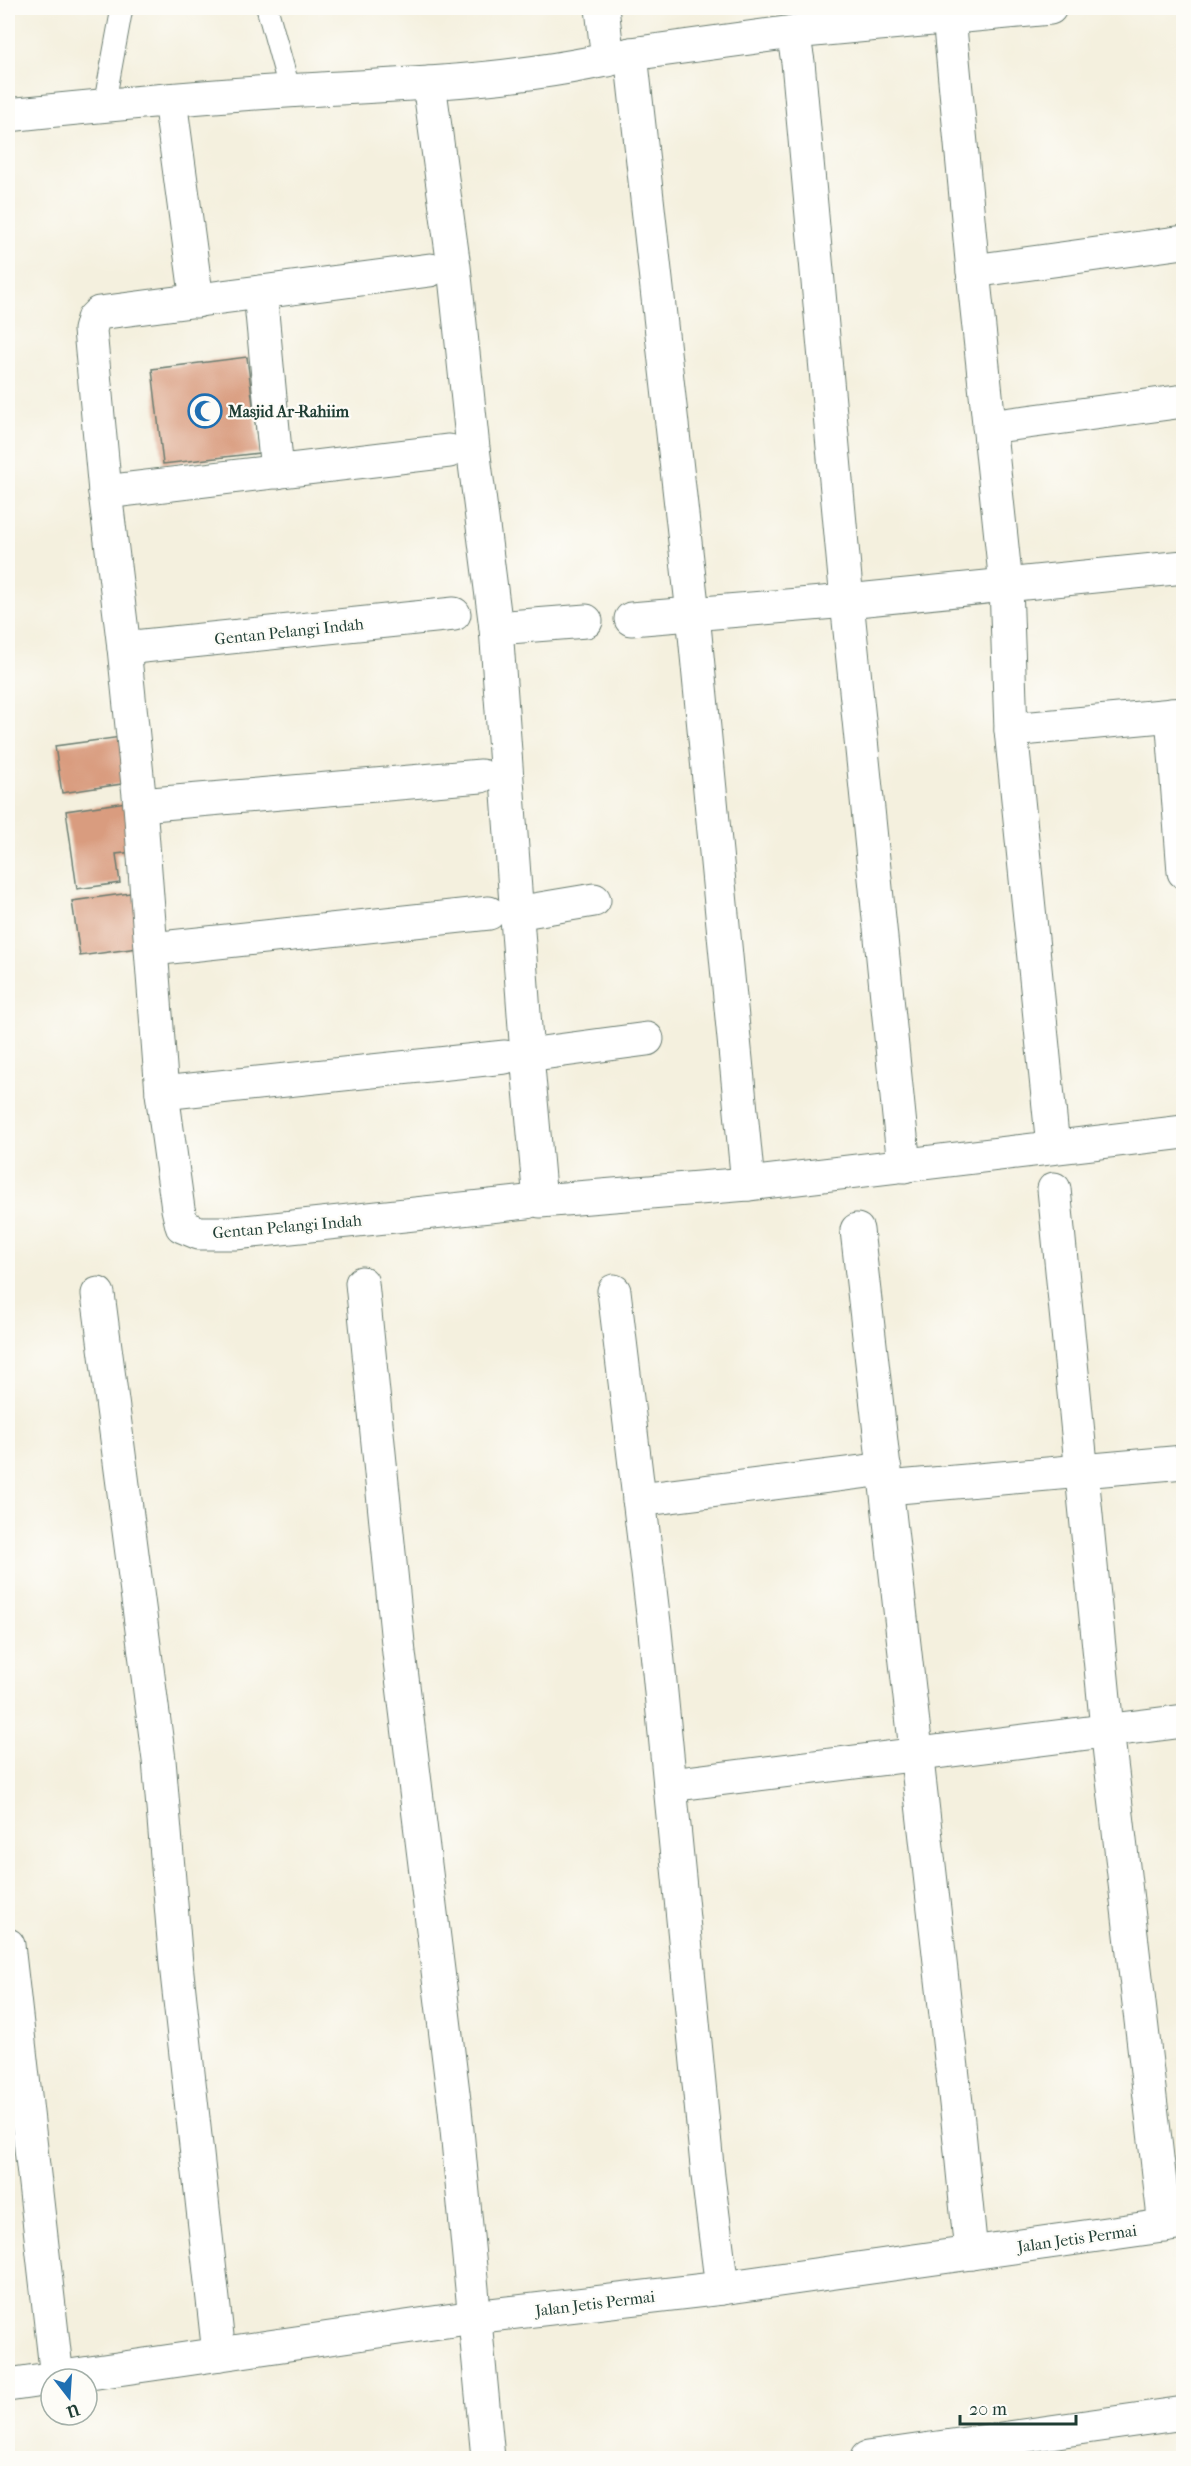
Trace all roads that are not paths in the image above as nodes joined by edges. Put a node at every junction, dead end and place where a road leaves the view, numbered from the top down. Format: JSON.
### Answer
{"nodes":[{"id":1,"x":122,"y":8,"type":"edge"},
{"id":2,"x":267,"y":8,"type":"edge"},
{"id":3,"x":602,"y":8,"type":"edge"},
{"id":4,"x":1050,"y":8,"type":"edge"},
{"id":5,"x":949,"y":17,"type":"junction"},
{"id":6,"x":793,"y":33,"type":"junction"},
{"id":7,"x":619,"y":57,"type":"junction"},
{"id":8,"x":429,"y":83,"type":"junction"},
{"id":9,"x":290,"y":91,"type":"junction"},
{"id":10,"x":170,"y":100,"type":"junction"},
{"id":11,"x":104,"y":106,"type":"junction"},
{"id":12,"x":8,"y":115,"type":"edge"},
{"id":13,"x":1184,"y":242,"type":"edge"},
{"id":14,"x":430,"y":270,"type":"dead end"},
{"id":15,"x":973,"y":271,"type":"junction"},
{"id":16,"x":260,"y":292,"type":"junction"},
{"id":17,"x":197,"y":301,"type":"junction"},
{"id":18,"x":1184,"y":401,"type":"edge"},
{"id":19,"x":989,"y":427,"type":"junction"},
{"id":20,"x":449,"y":451,"type":"dead end"},
{"id":21,"x":277,"y":472,"type":"junction"},
{"id":22,"x":105,"y":492,"type":"junction"},
{"id":23,"x":1184,"y":567,"type":"edge"},
{"id":24,"x":1006,"y":585,"type":"junction"},
{"id":25,"x":848,"y":601,"type":"junction"},
{"id":26,"x":454,"y":614,"type":"dead end"},
{"id":27,"x":693,"y":614,"type":"junction"},
{"id":28,"x":631,"y":619,"type":"dead end"},
{"id":29,"x":586,"y":621,"type":"dead end"},
{"id":30,"x":496,"y":628,"type":"junction"},
{"id":31,"x":124,"y":648,"type":"junction"},
{"id":32,"x":1178,"y":714,"type":"edge"},
{"id":33,"x":1011,"y":730,"type":"junction"},
{"id":34,"x":481,"y":776,"type":"dead end"},
{"id":35,"x":140,"y":806,"type":"junction"},
{"id":36,"x":1184,"y":872,"type":"edge"},
{"id":37,"x":594,"y":900,"type":"dead end"},
{"id":38,"x":503,"y":913,"type":"junction"},
{"id":39,"x":153,"y":949,"type":"junction"},
{"id":40,"x":647,"y":1039,"type":"dead end"},
{"id":41,"x":516,"y":1056,"type":"junction"},
{"id":42,"x":162,"y":1093,"type":"junction"},
{"id":43,"x":1184,"y":1132,"type":"edge"},
{"id":44,"x":1053,"y":1147,"type":"junction"},
{"id":45,"x":904,"y":1166,"type":"junction"},
{"id":46,"x":748,"y":1184,"type":"junction"},
{"id":47,"x":1054,"y":1189,"type":"dead end"},
{"id":48,"x":527,"y":1202,"type":"dead end"},
{"id":49,"x":857,"y":1230,"type":"dead end"},
{"id":50,"x":362,"y":1283,"type":"dead end"},
{"id":51,"x":614,"y":1291,"type":"dead end"},
{"id":52,"x":98,"y":1294,"type":"dead end"},
{"id":53,"x":1184,"y":1462,"type":"edge"},
{"id":54,"x":1082,"y":1471,"type":"junction"},
{"id":55,"x":886,"y":1479,"type":"junction"},
{"id":56,"x":639,"y":1500,"type":"junction"},
{"id":57,"x":1184,"y":1721,"type":"edge"},
{"id":58,"x":1107,"y":1730,"type":"junction"},
{"id":59,"x":916,"y":1756,"type":"junction"},
{"id":60,"x":670,"y":1785,"type":"junction"},
{"id":61,"x":8,"y":1945,"type":"edge"},
{"id":62,"x":1174,"y":2224,"type":"edge"},
{"id":63,"x":971,"y":2253,"type":"junction"},
{"id":64,"x":722,"y":2288,"type":"junction"},
{"id":65,"x":474,"y":2317,"type":"junction"},
{"id":66,"x":219,"y":2354,"type":"junction"},
{"id":67,"x":56,"y":2367,"type":"edge"},
{"id":68,"x":99,"y":2372,"type":"edge"},
{"id":69,"x":39,"y":2381,"type":"edge"},
{"id":70,"x":8,"y":2385,"type":"edge"},
{"id":71,"x":1184,"y":2414,"type":"edge"},
{"id":72,"x":488,"y":2458,"type":"edge"},
{"id":73,"x":867,"y":2458,"type":"edge"}],
"edges":[{"from":1,"to":11,"type":"lane"},
{"from":2,"to":9,"type":"lane"},
{"from":3,"to":7,"type":"street"},
{"from":4,"to":5,"type":"street"},
{"from":5,"to":6,"type":"street"},
{"from":5,"to":15,"type":"street"},
{"from":6,"to":7,"type":"street"},
{"from":6,"to":25,"type":"street"},
{"from":7,"to":8,"type":"street"},
{"from":7,"to":27,"type":"street"},
{"from":8,"to":9,"type":"street"},
{"from":8,"to":30,"type":"street"},
{"from":9,"to":10,"type":"street"},
{"from":10,"to":11,"type":"street"},
{"from":10,"to":17,"type":"street"},
{"from":11,"to":12,"type":"street"},
{"from":13,"to":15,"type":"street"},
{"from":14,"to":16,"type":"street","name":"Gentan Pelangi Indah"},
{"from":15,"to":19,"type":"street"},
{"from":16,"to":17,"type":"street","name":"Gentan Pelangi Indah"},
{"from":16,"to":21,"type":"street"},
{"from":17,"to":22,"type":"street","name":"Gentan Pelangi Indah"},
{"from":18,"to":19,"type":"street"},
{"from":19,"to":24,"type":"street"},
{"from":20,"to":21,"type":"street"},
{"from":21,"to":22,"type":"street"},
{"from":22,"to":31,"type":"street","name":"Gentan Pelangi Indah"},
{"from":23,"to":24,"type":"street"},
{"from":24,"to":25,"type":"street"},
{"from":24,"to":33,"type":"street"},
{"from":25,"to":27,"type":"street"},
{"from":25,"to":45,"type":"street"},
{"from":26,"to":31,"type":"street","name":"Gentan Pelangi Indah"},
{"from":27,"to":28,"type":"street"},
{"from":27,"to":46,"type":"street"},
{"from":29,"to":30,"type":"street"},
{"from":30,"to":38,"type":"street"},
{"from":31,"to":35,"type":"street","name":"Gentan Pelangi Indah"},
{"from":32,"to":33,"type":"street"},
{"from":32,"to":36,"type":"street"},
{"from":33,"to":44,"type":"street"},
{"from":34,"to":35,"type":"street"},
{"from":35,"to":39,"type":"street","name":"Gentan Pelangi Indah"},
{"from":37,"to":38,"type":"street"},
{"from":38,"to":39,"type":"street"},
{"from":38,"to":41,"type":"street"},
{"from":39,"to":42,"type":"street","name":"Gentan Pelangi Indah"},
{"from":40,"to":41,"type":"street"},
{"from":41,"to":42,"type":"street"},
{"from":41,"to":46,"type":"street"},
{"from":42,"to":48,"type":"street","name":"Gentan Pelangi Indah"},
{"from":43,"to":44,"type":"street"},
{"from":44,"to":45,"type":"street"},
{"from":45,"to":46,"type":"street"},
{"from":47,"to":54,"type":"street"},
{"from":49,"to":55,"type":"street"},
{"from":50,"to":65,"type":"street"},
{"from":51,"to":56,"type":"street"},
{"from":52,"to":66,"type":"street"},
{"from":53,"to":54,"type":"street"},
{"from":54,"to":55,"type":"street"},
{"from":54,"to":58,"type":"street"},
{"from":55,"to":56,"type":"street"},
{"from":55,"to":59,"type":"street"},
{"from":56,"to":60,"type":"street"},
{"from":57,"to":58,"type":"street"},
{"from":58,"to":59,"type":"street"},
{"from":58,"to":62,"type":"street"},
{"from":59,"to":60,"type":"street"},
{"from":59,"to":63,"type":"street"},
{"from":60,"to":64,"type":"street"},
{"from":61,"to":67,"type":"street"},
{"from":62,"to":63,"type":"street","name":"Jalan Jetis Permai"},
{"from":63,"to":64,"type":"street","name":"Jalan Jetis Permai"},
{"from":64,"to":65,"type":"street","name":"Jalan Jetis Permai"},
{"from":65,"to":66,"type":"street","name":"Jalan Jetis Permai"},
{"from":65,"to":72,"type":"street"},
{"from":66,"to":68,"type":"street","name":"Jalan Jetis Permai"},
{"from":69,"to":70,"type":"street","name":"Jalan Jetis Permai"},
{"from":71,"to":73,"type":"street"}]}
